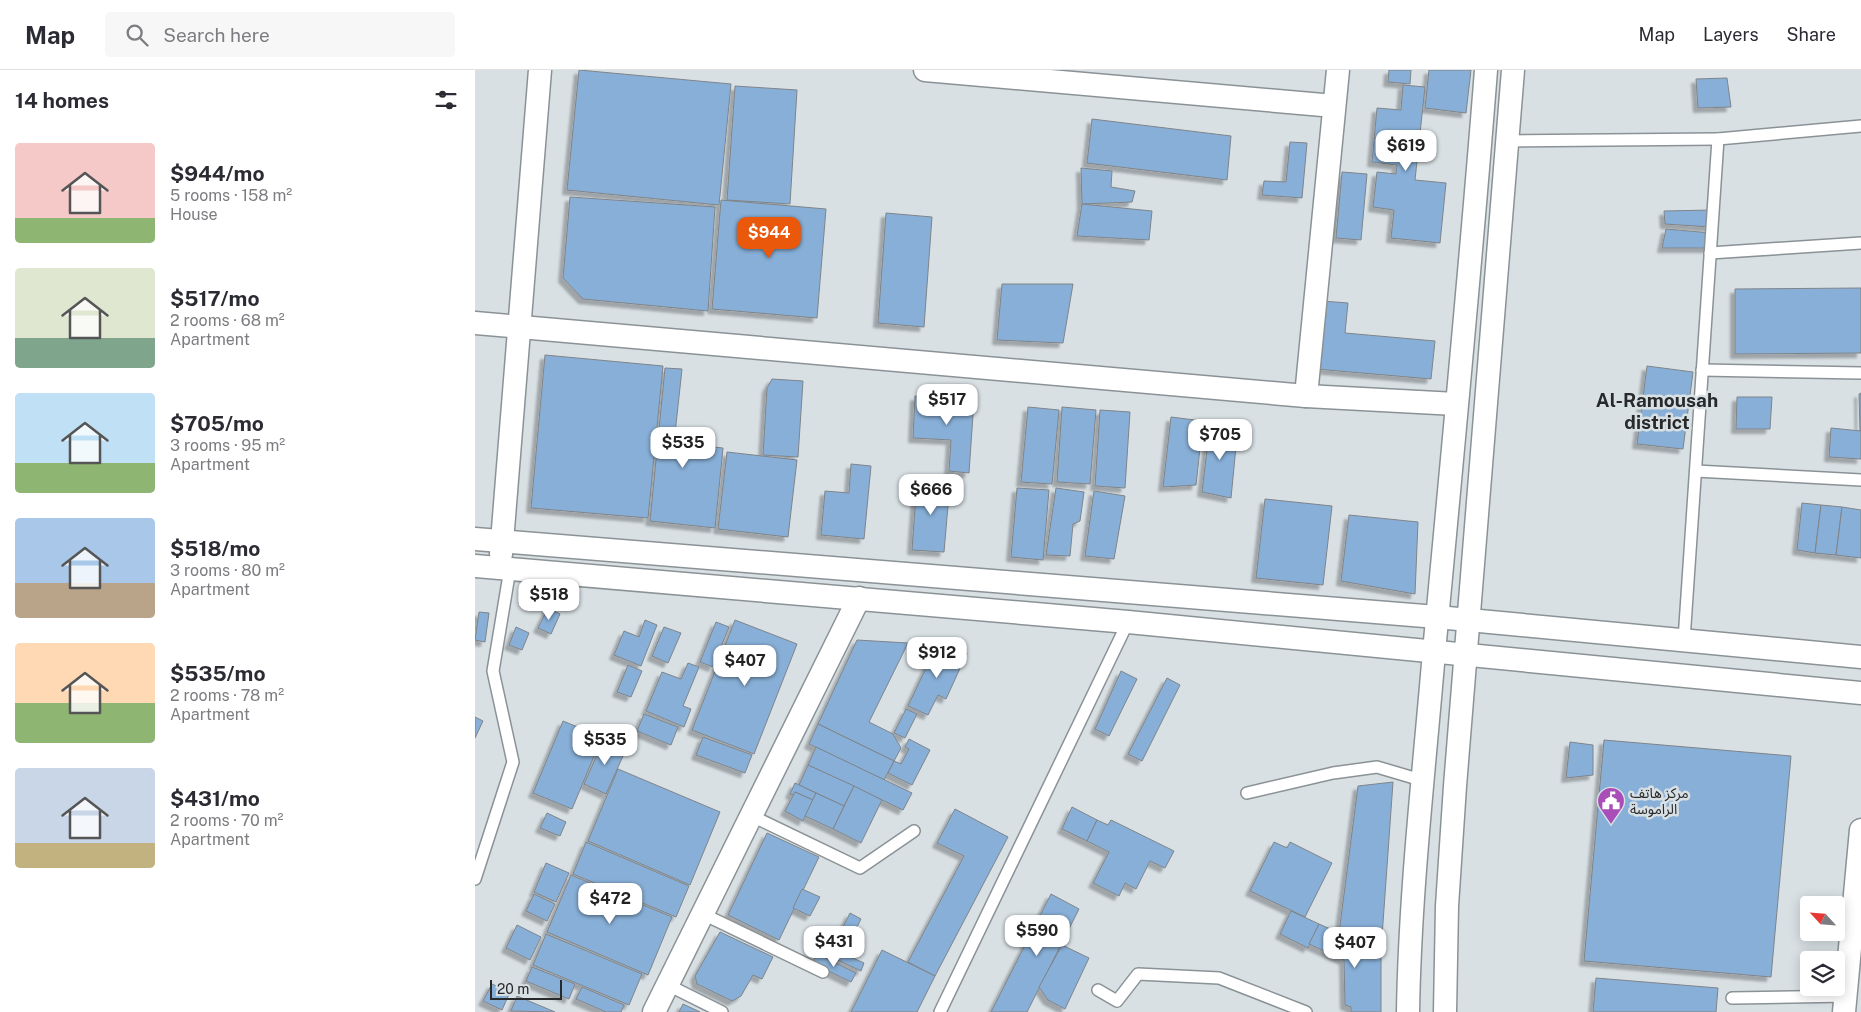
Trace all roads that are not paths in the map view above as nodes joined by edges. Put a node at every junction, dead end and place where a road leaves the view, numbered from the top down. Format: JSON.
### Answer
{"nodes":[{"id":1,"x":540,"y":70,"type":"edge"},
{"id":2,"x":925,"y":70,"type":"edge"},
{"id":3,"x":1337,"y":70,"type":"edge"},
{"id":4,"x":1486,"y":70,"type":"edge"},
{"id":5,"x":1513,"y":70,"type":"edge"},
{"id":6,"x":1334,"y":106,"type":"junction"},
{"id":7,"x":1861,"y":126,"type":"edge"},
{"id":8,"x":1718,"y":139,"type":"junction"},
{"id":9,"x":1507,"y":141,"type":"junction"},
{"id":10,"x":1861,"y":243,"type":"edge"},
{"id":11,"x":1710,"y":253,"type":"junction"},
{"id":12,"x":475,"y":322,"type":"edge"},
{"id":13,"x":518,"y":326,"type":"junction"},
{"id":14,"x":1702,"y":370,"type":"junction"},
{"id":15,"x":1861,"y":374,"type":"edge"},
{"id":16,"x":1306,"y":396,"type":"junction"},
{"id":17,"x":1457,"y":404,"type":"junction"},
{"id":18,"x":1696,"y":472,"type":"junction"},
{"id":19,"x":1861,"y":480,"type":"edge"},
{"id":20,"x":475,"y":539,"type":"edge"},
{"id":21,"x":502,"y":540,"type":"junction"},
{"id":22,"x":475,"y":566,"type":"edge"},
{"id":23,"x":505,"y":568,"type":"junction"},
{"id":24,"x":859,"y":598,"type":"junction"},
{"id":25,"x":1437,"y":617,"type":"junction"},
{"id":26,"x":1468,"y":620,"type":"junction"},
{"id":27,"x":1128,"y":622,"type":"junction"},
{"id":28,"x":1684,"y":640,"type":"junction"},
{"id":29,"x":1434,"y":652,"type":"junction"},
{"id":30,"x":1467,"y":655,"type":"junction"},
{"id":31,"x":1861,"y":657,"type":"edge"},
{"id":32,"x":1861,"y":693,"type":"edge"},
{"id":33,"x":1421,"y":780,"type":"junction"},
{"id":34,"x":1247,"y":793,"type":"dead end"},
{"id":35,"x":752,"y":816,"type":"junction"},
{"id":36,"x":914,"y":830,"type":"dead end"},
{"id":37,"x":1861,"y":830,"type":"edge"},
{"id":38,"x":475,"y":879,"type":"edge"},
{"id":39,"x":703,"y":914,"type":"junction"},
{"id":40,"x":823,"y":972,"type":"dead end"},
{"id":41,"x":668,"y":985,"type":"junction"},
{"id":42,"x":1098,"y":990,"type":"dead end"},
{"id":43,"x":1732,"y":998,"type":"dead end"},
{"id":44,"x":1850,"y":1002,"type":"edge"},
{"id":45,"x":654,"y":1012,"type":"edge"},
{"id":46,"x":722,"y":1012,"type":"edge"},
{"id":47,"x":940,"y":1012,"type":"edge"},
{"id":48,"x":1306,"y":1012,"type":"edge"},
{"id":49,"x":1408,"y":1012,"type":"edge"},
{"id":50,"x":1445,"y":1012,"type":"edge"}],
"edges":[{"from":1,"to":13,"type":"street"},
{"from":2,"to":6,"type":"street"},
{"from":3,"to":6,"type":"street"},
{"from":4,"to":17,"type":"street"},
{"from":5,"to":9,"type":"street"},
{"from":6,"to":16,"type":"street"},
{"from":7,"to":8,"type":"lane"},
{"from":8,"to":9,"type":"lane"},
{"from":8,"to":11,"type":"lane"},
{"from":9,"to":26,"type":"street"},
{"from":10,"to":11,"type":"lane"},
{"from":11,"to":14,"type":"lane"},
{"from":12,"to":13,"type":"street"},
{"from":13,"to":16,"type":"street"},
{"from":13,"to":21,"type":"street"},
{"from":14,"to":15,"type":"lane"},
{"from":14,"to":18,"type":"lane"},
{"from":16,"to":17,"type":"street"},
{"from":17,"to":25,"type":"street"},
{"from":18,"to":19,"type":"lane"},
{"from":18,"to":28,"type":"lane"},
{"from":20,"to":21,"type":"street"},
{"from":21,"to":23,"type":"street"},
{"from":21,"to":25,"type":"street"},
{"from":22,"to":23,"type":"street"},
{"from":23,"to":24,"type":"street"},
{"from":23,"to":38,"type":"lane"},
{"from":24,"to":27,"type":"street"},
{"from":24,"to":35,"type":"street"},
{"from":25,"to":26,"type":"street"},
{"from":25,"to":29,"type":"street"},
{"from":26,"to":28,"type":"street"},
{"from":26,"to":30,"type":"street"},
{"from":27,"to":29,"type":"street"},
{"from":27,"to":47,"type":"lane"},
{"from":28,"to":31,"type":"street"},
{"from":29,"to":30,"type":"street"},
{"from":29,"to":33,"type":"street"},
{"from":30,"to":32,"type":"street"},
{"from":30,"to":50,"type":"street"},
{"from":33,"to":34,"type":"lane"},
{"from":33,"to":49,"type":"street"},
{"from":35,"to":36,"type":"lane"},
{"from":35,"to":39,"type":"street"},
{"from":37,"to":44,"type":"street"},
{"from":39,"to":40,"type":"lane"},
{"from":39,"to":41,"type":"street"},
{"from":41,"to":45,"type":"street"},
{"from":41,"to":46,"type":"lane"},
{"from":42,"to":48,"type":"lane"},
{"from":43,"to":44,"type":"lane"}]}
